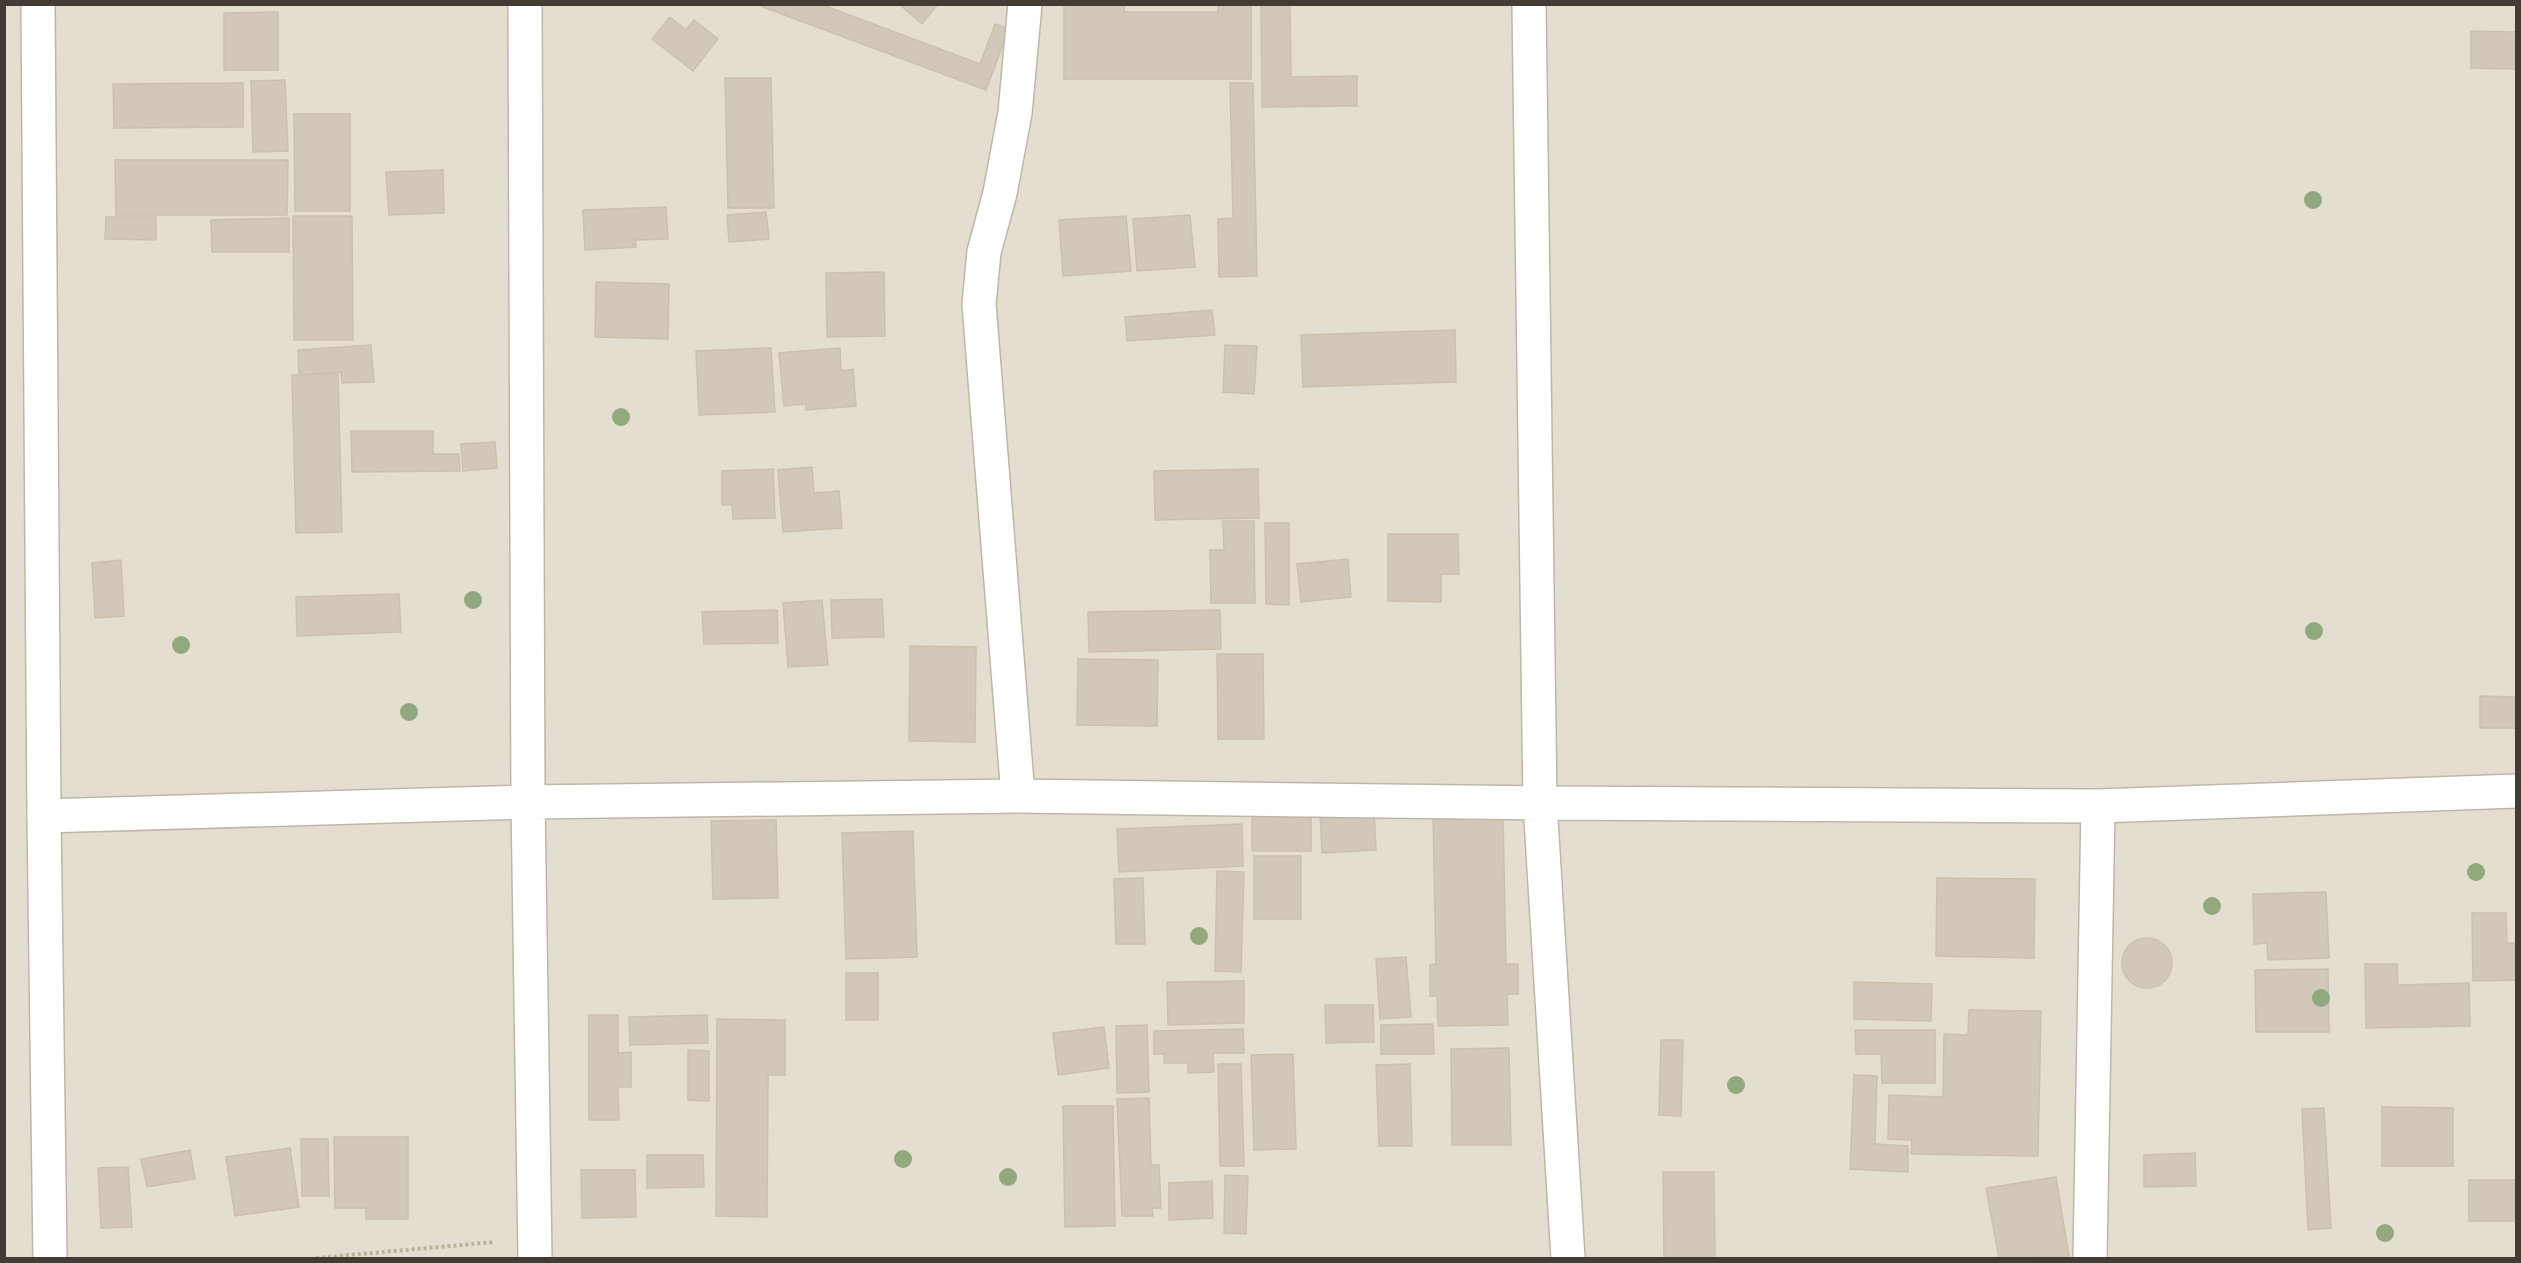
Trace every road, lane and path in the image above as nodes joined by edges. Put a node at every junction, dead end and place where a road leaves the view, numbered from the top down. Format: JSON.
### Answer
{"nodes":[{"id":1,"x":38,"y":4,"type":"edge"},
{"id":2,"x":525,"y":4,"type":"edge"},
{"id":3,"x":1025,"y":4,"type":"edge"},
{"id":4,"x":1529,"y":4,"type":"edge"},
{"id":5,"x":2517,"y":791,"type":"edge"},
{"id":6,"x":1018,"y":796,"type":"junction"},
{"id":7,"x":528,"y":802,"type":"junction"},
{"id":8,"x":1540,"y":803,"type":"junction"},
{"id":9,"x":2098,"y":806,"type":"junction"},
{"id":10,"x":44,"y":816,"type":"junction"},
{"id":11,"x":498,"y":1242,"type":"dead end"},
{"id":12,"x":50,"y":1258,"type":"edge"},
{"id":13,"x":316,"y":1258,"type":"edge"},
{"id":14,"x":535,"y":1258,"type":"edge"},
{"id":15,"x":1568,"y":1258,"type":"edge"},
{"id":16,"x":2090,"y":1258,"type":"edge"}],
"edges":[{"from":1,"to":10,"type":"street"},
{"from":2,"to":7,"type":"street"},
{"from":3,"to":6,"type":"street"},
{"from":4,"to":8,"type":"street"},
{"from":5,"to":9,"type":"street"},
{"from":6,"to":7,"type":"street"},
{"from":6,"to":8,"type":"street"},
{"from":7,"to":10,"type":"street"},
{"from":7,"to":14,"type":"street"},
{"from":8,"to":9,"type":"street"},
{"from":8,"to":15,"type":"street"},
{"from":9,"to":16,"type":"street"},
{"from":10,"to":12,"type":"street"},
{"from":11,"to":13,"type":"path"}]}
